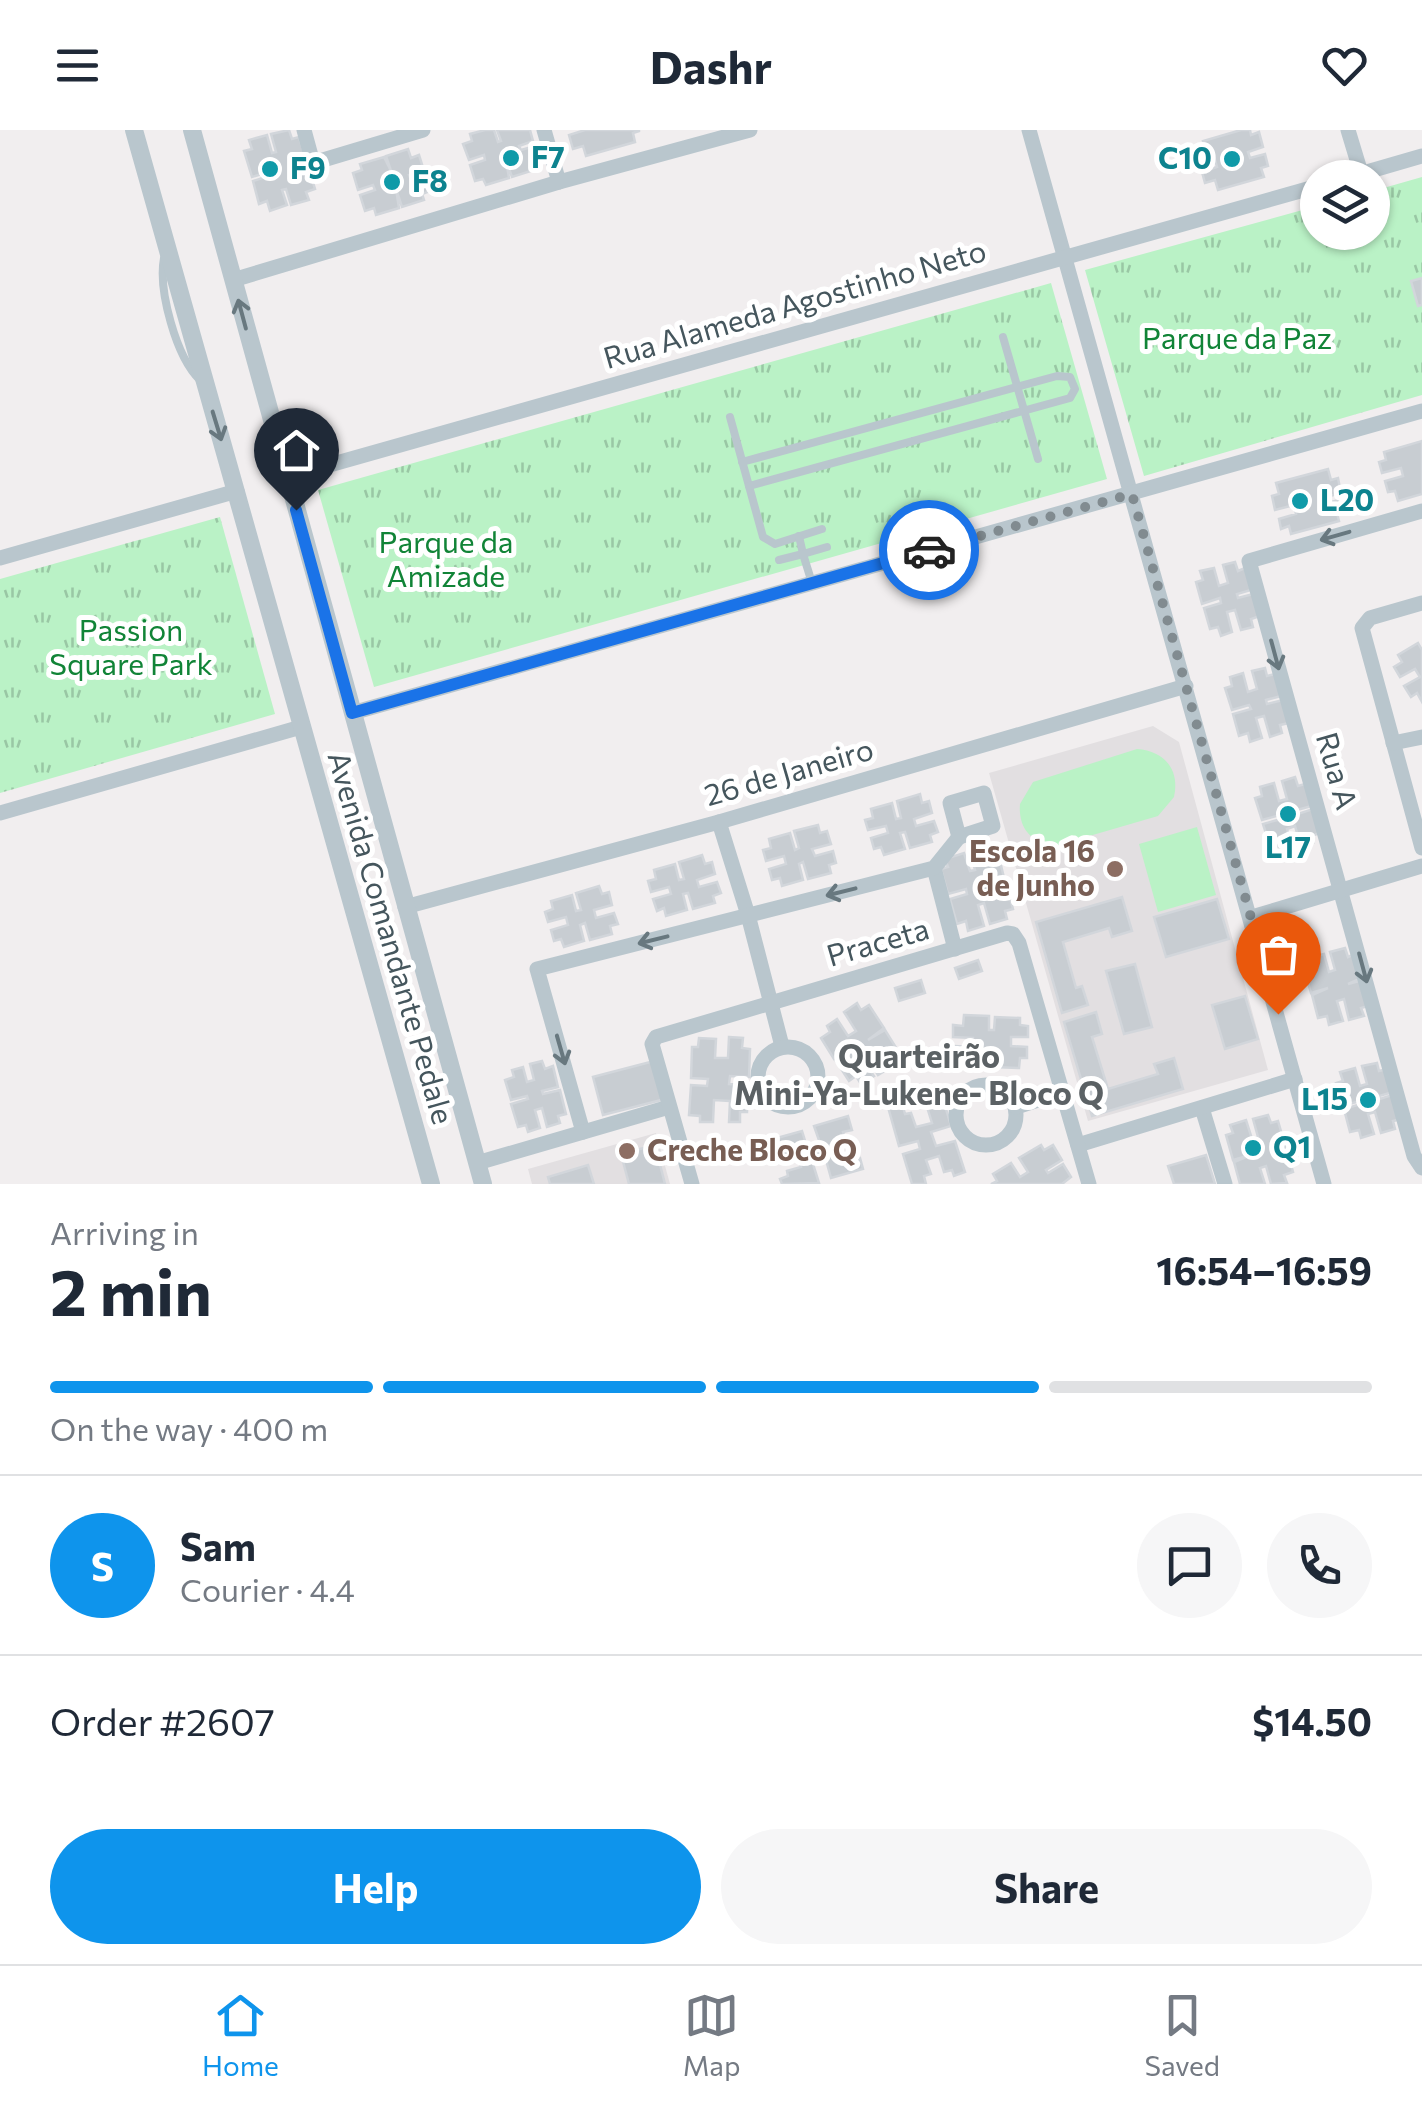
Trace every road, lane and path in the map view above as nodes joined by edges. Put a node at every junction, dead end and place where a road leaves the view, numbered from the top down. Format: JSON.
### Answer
{"nodes":[{"id":1,"x":134,"y":130,"type":"edge"},
{"id":2,"x":192,"y":130,"type":"edge"},
{"id":3,"x":304,"y":130,"type":"edge"},
{"id":4,"x":422,"y":130,"type":"edge"},
{"id":5,"x":544,"y":130,"type":"edge"},
{"id":6,"x":750,"y":130,"type":"edge"},
{"id":7,"x":1030,"y":130,"type":"edge"},
{"id":8,"x":1348,"y":130,"type":"edge"},
{"id":9,"x":1422,"y":156,"type":"edge"},
{"id":10,"x":1352,"y":160,"type":"edge"},
{"id":11,"x":1390,"y":165,"type":"edge"},
{"id":12,"x":559,"y":182,"type":"junction"},
{"id":13,"x":1300,"y":191,"type":"edge"},
{"id":14,"x":1064,"y":257,"type":"junction"},
{"id":15,"x":233,"y":280,"type":"junction"},
{"id":16,"x":1003,"y":337,"type":"dead end"},
{"id":17,"x":1019,"y":387,"type":"junction"},
{"id":18,"x":980,"y":398,"type":"junction"},
{"id":19,"x":934,"y":410,"type":"junction"},
{"id":20,"x":1026,"y":410,"type":"junction"},
{"id":21,"x":1422,"y":411,"type":"edge"},
{"id":22,"x":730,"y":417,"type":"dead end"},
{"id":23,"x":986,"y":420,"type":"junction"},
{"id":24,"x":874,"y":425,"type":"junction"},
{"id":25,"x":940,"y":432,"type":"junction"},
{"id":26,"x":804,"y":445,"type":"junction"},
{"id":27,"x":880,"y":449,"type":"junction"},
{"id":28,"x":1038,"y":459,"type":"dead end"},
{"id":29,"x":742,"y":462,"type":"junction"},
{"id":30,"x":810,"y":467,"type":"junction"},
{"id":31,"x":287,"y":477,"type":"junction"},
{"id":32,"x":749,"y":486,"type":"junction"},
{"id":33,"x":237,"y":491,"type":"junction"},
{"id":34,"x":1132,"y":494,"type":"junction"},
{"id":35,"x":1422,"y":511,"type":"edge"},
{"id":36,"x":822,"y":528,"type":"dead end"},
{"id":37,"x":799,"y":536,"type":"junction"},
{"id":38,"x":827,"y":547,"type":"dead end"},
{"id":39,"x":803,"y":554,"type":"junction"},
{"id":40,"x":0,"y":558,"type":"edge"},
{"id":41,"x":779,"y":560,"type":"dead end"},
{"id":42,"x":812,"y":583,"type":"junction"},
{"id":43,"x":1422,"y":603,"type":"edge"},
{"id":44,"x":1186,"y":686,"type":"junction"},
{"id":45,"x":352,"y":713,"type":"junction"},
{"id":46,"x":301,"y":727,"type":"junction"},
{"id":47,"x":1422,"y":737,"type":"edge"},
{"id":48,"x":1393,"y":743,"type":"junction"},
{"id":49,"x":0,"y":813,"type":"edge"},
{"id":50,"x":719,"y":822,"type":"junction"},
{"id":51,"x":959,"y":837,"type":"dead end"},
{"id":52,"x":1422,"y":848,"type":"edge"},
{"id":53,"x":1422,"y":866,"type":"edge"},
{"id":54,"x":934,"y":868,"type":"junction"},
{"id":55,"x":1341,"y":890,"type":"junction"},
{"id":56,"x":405,"y":907,"type":"junction"},
{"id":57,"x":748,"y":916,"type":"junction"},
{"id":58,"x":1252,"y":917,"type":"junction"},
{"id":59,"x":956,"y":949,"type":"junction"},
{"id":60,"x":770,"y":1002,"type":"junction"},
{"id":61,"x":782,"y":1046,"type":"junction"},
{"id":62,"x":1295,"y":1079,"type":"junction"},
{"id":63,"x":1063,"y":1092,"type":"junction"},
{"id":64,"x":1016,"y":1107,"type":"junction"},
{"id":65,"x":670,"y":1108,"type":"junction"},
{"id":66,"x":1202,"y":1108,"type":"junction"},
{"id":67,"x":583,"y":1132,"type":"junction"},
{"id":68,"x":1078,"y":1144,"type":"junction"},
{"id":69,"x":477,"y":1163,"type":"junction"},
{"id":70,"x":1422,"y":1168,"type":"edge"},
{"id":71,"x":432,"y":1184,"type":"edge"},
{"id":72,"x":483,"y":1184,"type":"edge"},
{"id":73,"x":692,"y":1184,"type":"edge"},
{"id":74,"x":1089,"y":1184,"type":"edge"},
{"id":75,"x":1225,"y":1184,"type":"edge"},
{"id":76,"x":1324,"y":1184,"type":"edge"}],
"edges":[{"from":1,"to":33,"type":"street","name":"Avenida Comandante Pedale","one_way":true},
{"from":2,"to":15,"type":"street","name":"Avenida Comandante Pedale"},
{"from":3,"to":4,"type":"street"},
{"from":5,"to":12,"type":"street"},
{"from":6,"to":12,"type":"street"},
{"from":7,"to":14,"type":"street"},
{"from":8,"to":10,"type":"street"},
{"from":9,"to":11,"type":"street"},
{"from":12,"to":15,"type":"street"},
{"from":13,"to":14,"type":"street","name":"Rua Alameda Agostinho Neto"},
{"from":14,"to":31,"type":"street","name":"Rua Alameda Agostinho Neto"},
{"from":14,"to":34,"type":"street"},
{"from":31,"to":15,"type":"street","name":"Avenida Comandante Pedale","one_way":true},
{"from":16,"to":17,"type":"lane"},
{"from":17,"to":18,"type":"lane"},
{"from":17,"to":20,"type":"lane"},
{"from":17,"to":20,"type":"lane"},
{"from":18,"to":19,"type":"lane"},
{"from":18,"to":23,"type":"lane"},
{"from":19,"to":24,"type":"lane"},
{"from":19,"to":25,"type":"lane"},
{"from":20,"to":23,"type":"lane"},
{"from":20,"to":28,"type":"lane"},
{"from":21,"to":34,"type":"street"},
{"from":22,"to":29,"type":"lane"},
{"from":23,"to":25,"type":"lane"},
{"from":24,"to":26,"type":"lane"},
{"from":24,"to":27,"type":"lane"},
{"from":25,"to":27,"type":"lane"},
{"from":26,"to":29,"type":"lane"},
{"from":26,"to":30,"type":"lane"},
{"from":27,"to":30,"type":"lane"},
{"from":29,"to":32,"type":"lane"},
{"from":30,"to":32,"type":"lane"},
{"from":31,"to":45,"type":"street","name":"Avenida Comandante Pedale"},
{"from":32,"to":37,"type":"lane"},
{"from":33,"to":40,"type":"street"},
{"from":33,"to":46,"type":"street","name":"Avenida Comandante Pedale"},
{"from":34,"to":42,"type":"street"},
{"from":34,"to":44,"type":"street"},
{"from":35,"to":55,"type":"street","name":"Rua A","one_way":true},
{"from":36,"to":37,"type":"lane"},
{"from":37,"to":39,"type":"lane"},
{"from":38,"to":39,"type":"lane"},
{"from":39,"to":41,"type":"lane"},
{"from":39,"to":42,"type":"lane"},
{"from":42,"to":45,"type":"street"},
{"from":43,"to":48,"type":"street"},
{"from":44,"to":50,"type":"street","name":"26 de Janeiro"},
{"from":44,"to":58,"type":"street"},
{"from":45,"to":56,"type":"street","name":"Avenida Comandante Pedale"},
{"from":46,"to":49,"type":"street"},
{"from":46,"to":71,"type":"street","name":"Avenida Comandante Pedale"},
{"from":47,"to":48,"type":"street"},
{"from":48,"to":52,"type":"street"},
{"from":50,"to":56,"type":"street","name":"26 de Janeiro"},
{"from":50,"to":57,"type":"street"},
{"from":51,"to":54,"type":"street"},
{"from":53,"to":55,"type":"street"},
{"from":54,"to":57,"type":"street","one_way":true},
{"from":54,"to":59,"type":"street"},
{"from":55,"to":58,"type":"street"},
{"from":55,"to":70,"type":"street","name":"Rua A","one_way":true},
{"from":56,"to":69,"type":"street","name":"Avenida Comandante Pedale"},
{"from":57,"to":60,"type":"street"},
{"from":57,"to":67,"type":"street","one_way":true},
{"from":58,"to":62,"type":"street"},
{"from":59,"to":60,"type":"street","name":"Praceta"},
{"from":59,"to":63,"type":"street","name":"Praceta"},
{"from":60,"to":61,"type":"street"},
{"from":60,"to":65,"type":"street","name":"Praceta"},
{"from":61,"to":61,"type":"street"},
{"from":62,"to":66,"type":"street"},
{"from":62,"to":76,"type":"street"},
{"from":63,"to":64,"type":"street"},
{"from":63,"to":68,"type":"street","name":"Praceta"},
{"from":64,"to":64,"type":"street"},
{"from":65,"to":67,"type":"street"},
{"from":65,"to":73,"type":"street","name":"Praceta"},
{"from":66,"to":68,"type":"street"},
{"from":66,"to":75,"type":"street"},
{"from":67,"to":69,"type":"street"},
{"from":68,"to":74,"type":"street","name":"Praceta"},
{"from":69,"to":72,"type":"street","name":"Avenida Comandante Pedale"}]}
